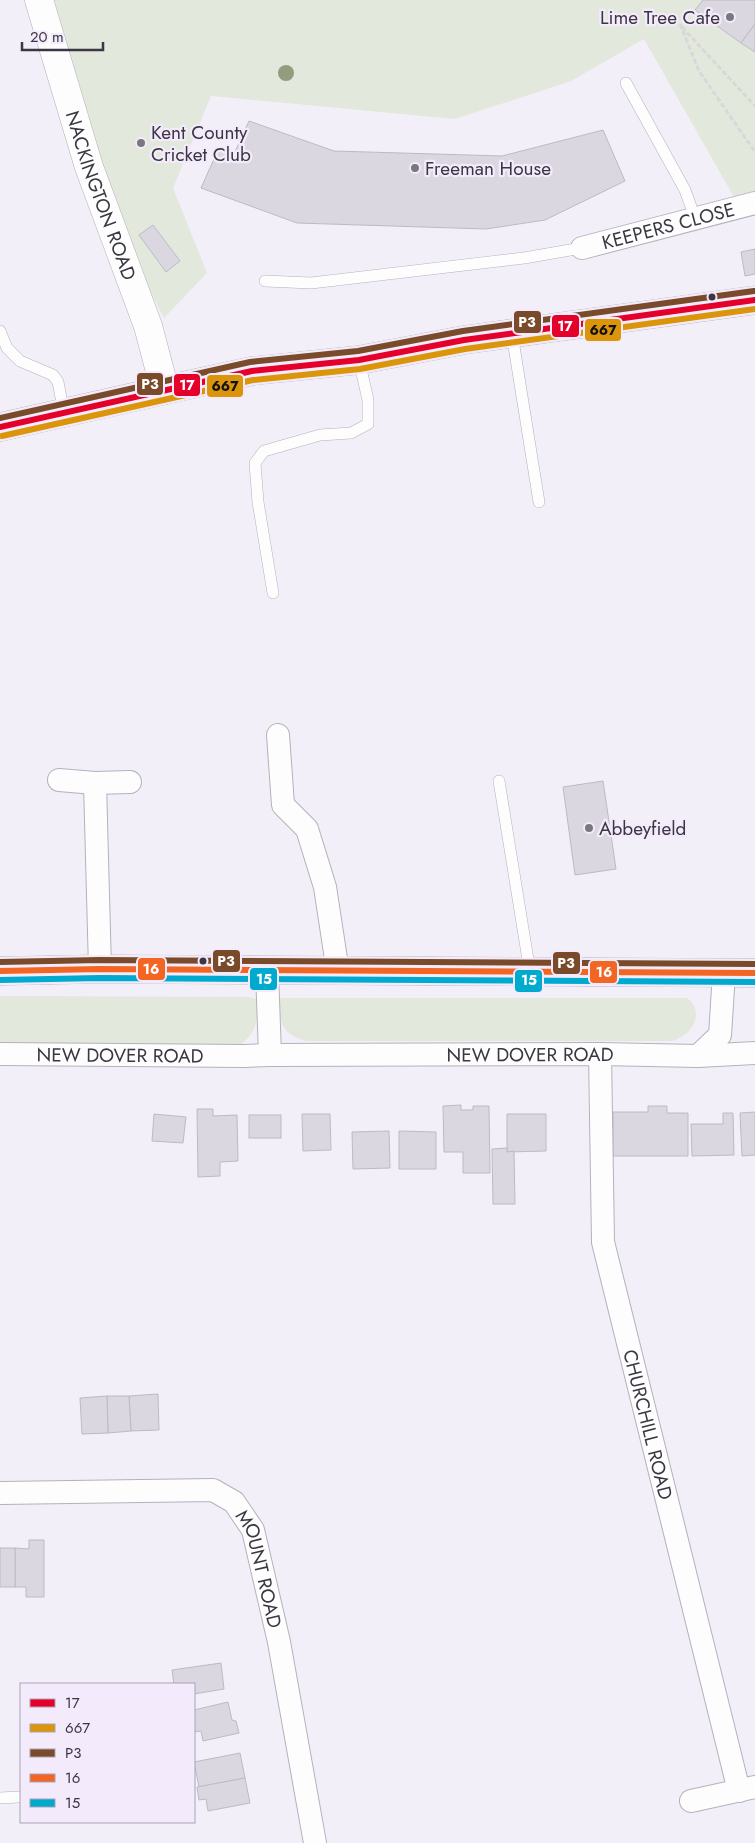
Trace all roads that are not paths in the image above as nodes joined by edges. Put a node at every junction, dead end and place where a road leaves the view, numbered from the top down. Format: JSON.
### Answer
{"nodes":[{"id":1,"x":40,"y":0,"type":"edge"},
{"id":2,"x":626,"y":83,"type":"dead end"},
{"id":3,"x":755,"y":203,"type":"edge"},
{"id":4,"x":695,"y":218,"type":"junction"},
{"id":5,"x":582,"y":248,"type":"joint"},
{"id":6,"x":265,"y":281,"type":"dead end"},
{"id":7,"x":755,"y":300,"type":"edge"},
{"id":8,"x":0,"y":331,"type":"edge"},
{"id":9,"x":512,"y":334,"type":"junction"},
{"id":10,"x":359,"y":360,"type":"junction"},
{"id":11,"x":165,"y":390,"type":"junction"},
{"id":12,"x":64,"y":413,"type":"junction"},
{"id":13,"x":0,"y":427,"type":"edge"},
{"id":14,"x":540,"y":502,"type":"dead end"},
{"id":15,"x":274,"y":592,"type":"dead end"},
{"id":16,"x":278,"y":735,"type":"dead end"},
{"id":17,"x":59,"y":780,"type":"dead end"},
{"id":18,"x":499,"y":781,"type":"dead end"},
{"id":19,"x":130,"y":782,"type":"dead end"},
{"id":20,"x":94,"y":783,"type":"junction"},
{"id":21,"x":100,"y":969,"type":"junction"},
{"id":22,"x":0,"y":971,"type":"edge"},
{"id":23,"x":267,"y":971,"type":"junction"},
{"id":24,"x":338,"y":972,"type":"junction"},
{"id":25,"x":530,"y":972,"type":"junction"},
{"id":26,"x":724,"y":973,"type":"junction"},
{"id":27,"x":755,"y":973,"type":"edge"},
{"id":28,"x":720,"y":1035,"type":"junction"},
{"id":29,"x":755,"y":1047,"type":"edge"},
{"id":30,"x":755,"y":1053,"type":"edge"},
{"id":31,"x":0,"y":1054,"type":"edge"},
{"id":32,"x":270,"y":1054,"type":"junction"},
{"id":33,"x":600,"y":1054,"type":"junction"},
{"id":34,"x":698,"y":1056,"type":"junction"},
{"id":35,"x":0,"y":1493,"type":"edge"},
{"id":36,"x":747,"y":1789,"type":"edge"},
{"id":37,"x":18,"y":1797,"type":"dead end"},
{"id":38,"x":0,"y":1798,"type":"edge"},
{"id":39,"x":691,"y":1801,"type":"dead end"},
{"id":40,"x":315,"y":1843,"type":"edge"}],
"edges":[{"from":1,"to":11,"type":"main road","name":"NACKINGTON ROAD"},
{"from":2,"to":4,"type":"lane"},
{"from":3,"to":4,"type":"street","name":"KEEPERS CLOSE"},
{"from":4,"to":5,"type":"street","name":"KEEPERS CLOSE"},
{"from":5,"to":6,"type":"lane"},
{"from":7,"to":9,"type":"main road"},
{"from":8,"to":12,"type":"lane"},
{"from":9,"to":10,"type":"main road"},
{"from":9,"to":14,"type":"lane"},
{"from":10,"to":11,"type":"main road"},
{"from":10,"to":15,"type":"lane"},
{"from":11,"to":12,"type":"main road"},
{"from":12,"to":13,"type":"main road"},
{"from":16,"to":24,"type":"street"},
{"from":17,"to":20,"type":"street"},
{"from":18,"to":25,"type":"lane"},
{"from":19,"to":20,"type":"street"},
{"from":20,"to":21,"type":"street"},
{"from":21,"to":22,"type":"main road"},
{"from":21,"to":23,"type":"main road"},
{"from":23,"to":24,"type":"main road"},
{"from":23,"to":32,"type":"street"},
{"from":24,"to":25,"type":"main road"},
{"from":25,"to":26,"type":"main road"},
{"from":26,"to":27,"type":"main road"},
{"from":26,"to":28,"type":"street"},
{"from":28,"to":29,"type":"street"},
{"from":28,"to":34,"type":"street"},
{"from":30,"to":34,"type":"street","name":"NEW DOVER ROAD"},
{"from":31,"to":32,"type":"street","name":"NEW DOVER ROAD"},
{"from":32,"to":33,"type":"street","name":"NEW DOVER ROAD"},
{"from":33,"to":34,"type":"street","name":"NEW DOVER ROAD"},
{"from":33,"to":36,"type":"street","name":"CHURCHILL ROAD"},
{"from":35,"to":40,"type":"street","name":"MOUNT ROAD"},
{"from":36,"to":39,"type":"street","name":"CHURCHILL ROAD"},
{"from":37,"to":38,"type":"lane"}]}
